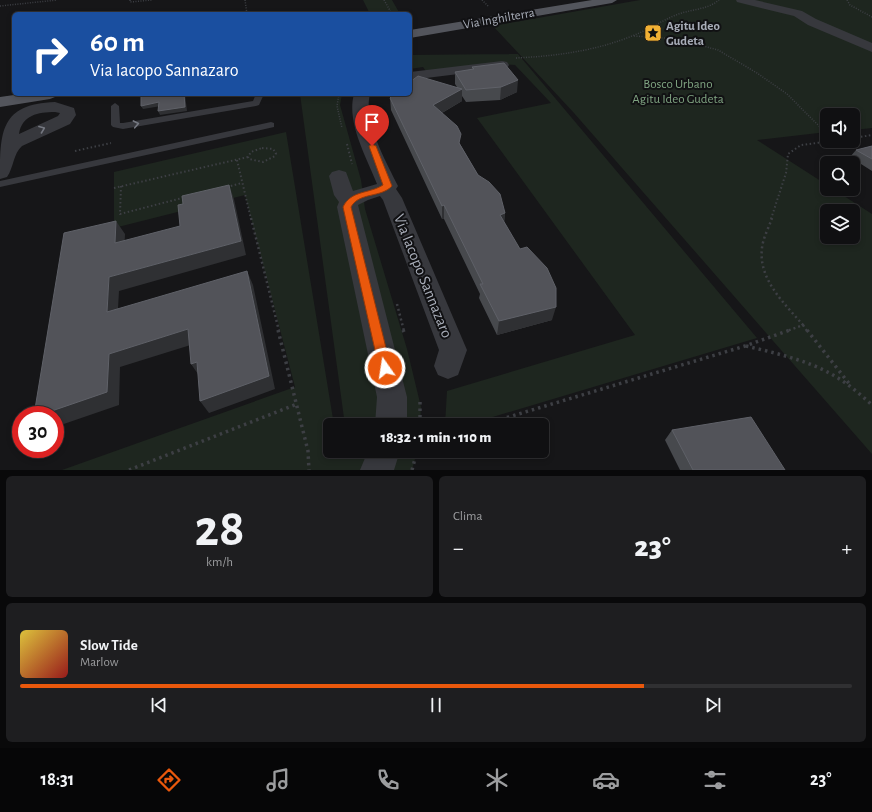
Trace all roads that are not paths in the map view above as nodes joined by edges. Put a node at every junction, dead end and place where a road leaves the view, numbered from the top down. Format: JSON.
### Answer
{"nodes":[{"id":1,"x":612,"y":0,"type":"edge"},
{"id":2,"x":727,"y":0,"type":"edge"},
{"id":3,"x":741,"y":0,"type":"edge"},
{"id":4,"x":812,"y":22,"type":"junction"},
{"id":5,"x":412,"y":34,"type":"edge"},
{"id":6,"x":872,"y":48,"type":"edge"},
{"id":7,"x":510,"y":62,"type":"road end"},
{"id":8,"x":412,"y":76,"type":"edge"},
{"id":9,"x":38,"y":96,"type":"edge"},
{"id":10,"x":259,"y":96,"type":"edge"},
{"id":11,"x":361,"y":96,"type":"edge"},
{"id":12,"x":0,"y":102,"type":"edge"},
{"id":13,"x":115,"y":106,"type":"dead end"},
{"id":14,"x":271,"y":125,"type":"dead end"},
{"id":15,"x":9,"y":148,"type":"dead end"},
{"id":16,"x":0,"y":173,"type":"edge"},
{"id":17,"x":339,"y":176,"type":"dead end"},
{"id":18,"x":0,"y":184,"type":"edge"},
{"id":19,"x":384,"y":189,"type":"junction"},
{"id":20,"x":350,"y":201,"type":"junction"},
{"id":21,"x":448,"y":366,"type":"dead end"},
{"id":22,"x":391,"y":418,"type":"edge"},
{"id":23,"x":381,"y":458,"type":"edge"},
{"id":24,"x":377,"y":470,"type":"edge"}],
"edges":[{"from":1,"to":5,"type":"main road","name":"Via Inghilterra"},
{"from":2,"to":4,"type":"street"},
{"from":3,"to":4,"type":"street"},
{"from":4,"to":6,"type":"street"},
{"from":7,"to":8,"type":"street"},
{"from":9,"to":12,"type":"main road"},
{"from":13,"to":10,"type":"lane","one_way":true},
{"from":11,"to":19,"type":"street","name":"Via Iacopo Sannazaro"},
{"from":14,"to":18,"type":"lane"},
{"from":15,"to":16,"type":"street"},
{"from":17,"to":20,"type":"street"},
{"from":19,"to":20,"type":"street"},
{"from":19,"to":21,"type":"street","name":"Via Iacopo Sannazaro"},
{"from":20,"to":22,"type":"street"},
{"from":23,"to":24,"type":"street"}]}
